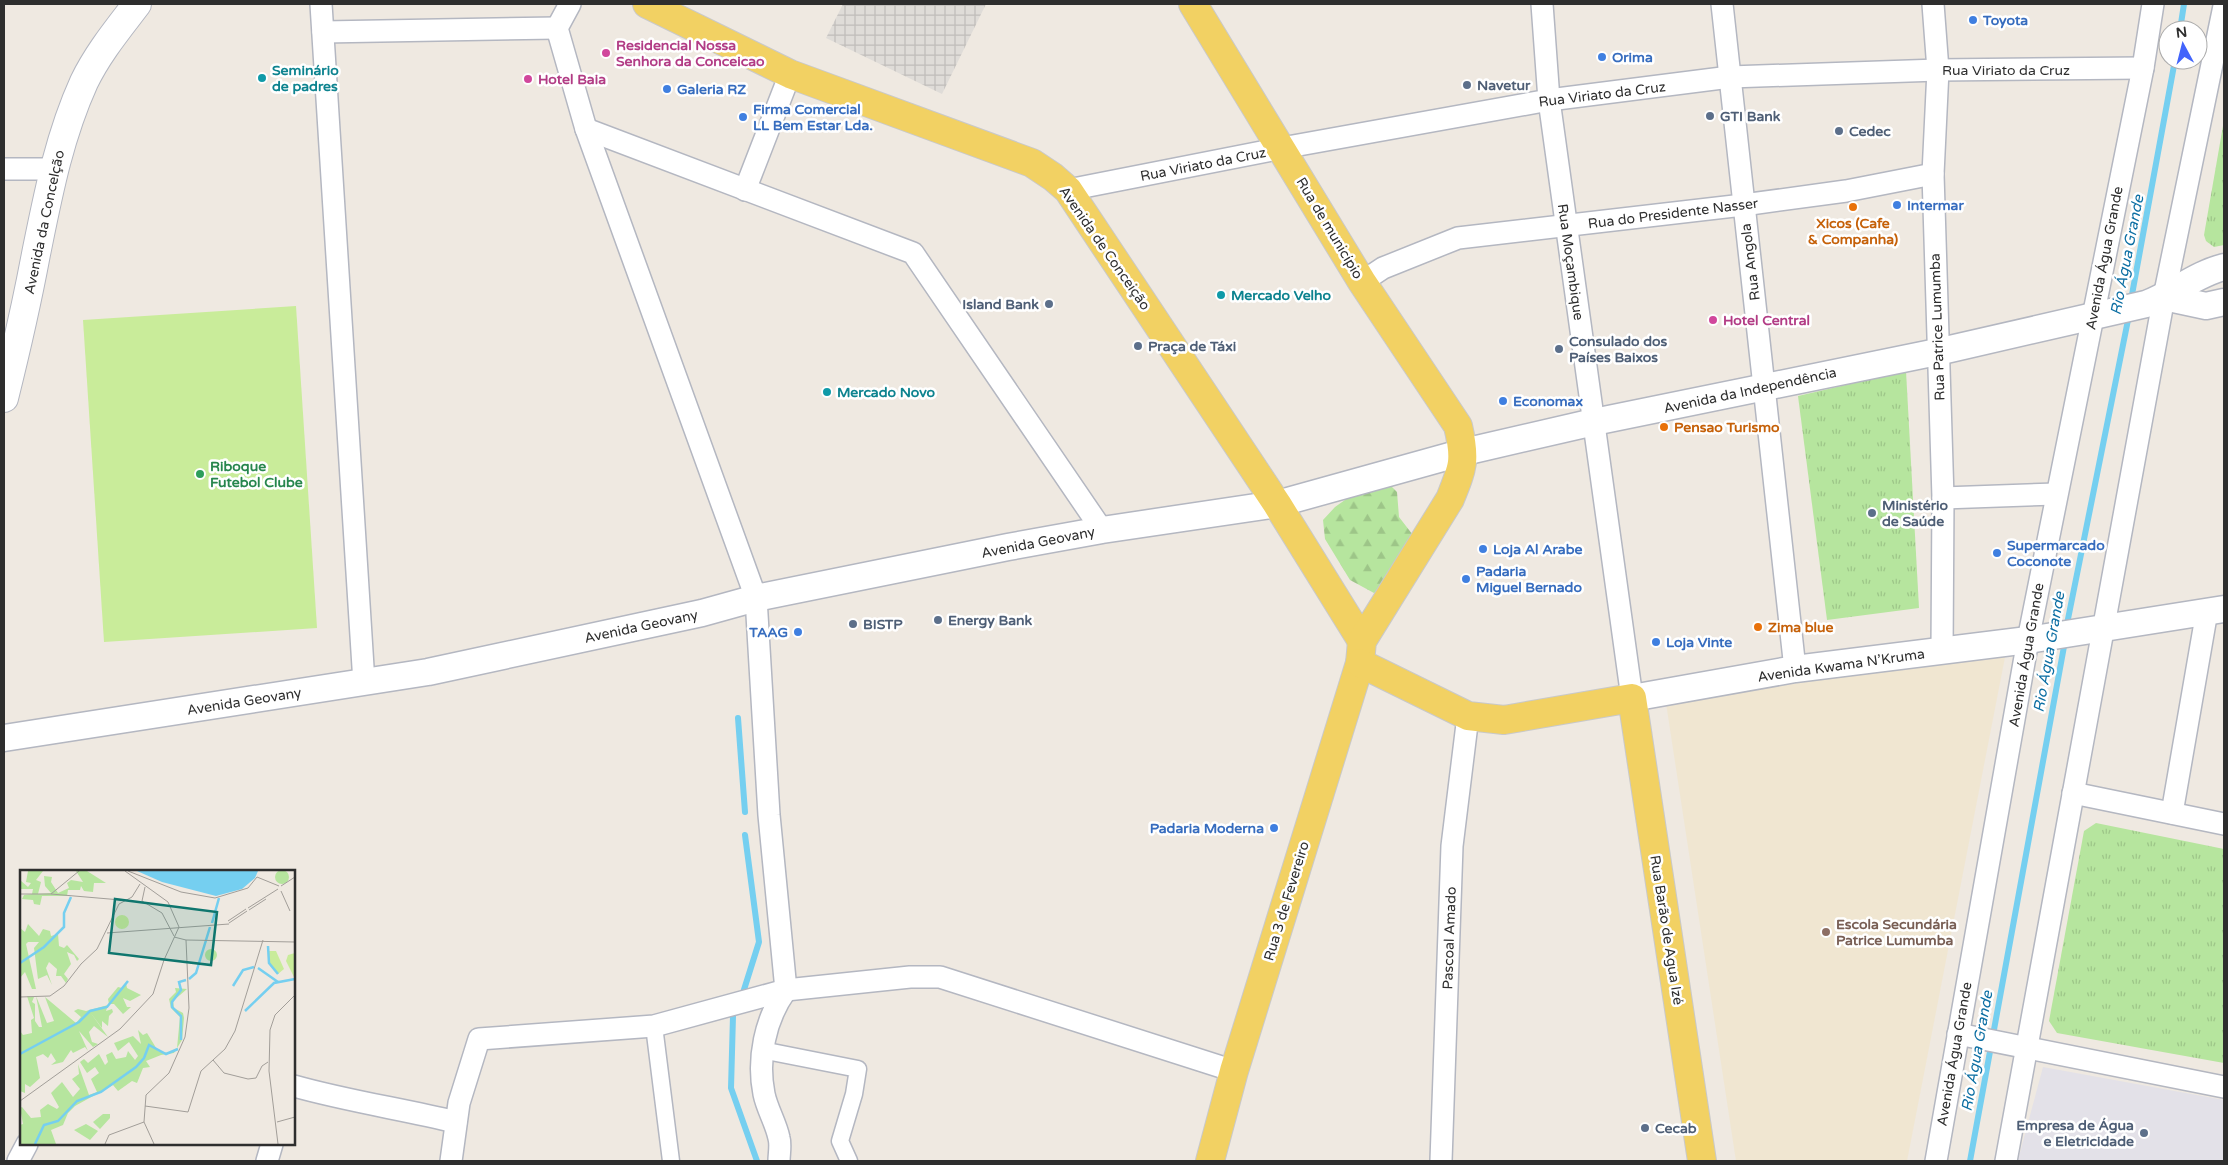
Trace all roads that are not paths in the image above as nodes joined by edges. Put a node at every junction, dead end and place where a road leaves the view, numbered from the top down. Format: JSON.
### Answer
{"nodes":[{"id":1,"x":138,"y":4,"type":"edge"},
{"id":2,"x":321,"y":4,"type":"edge"},
{"id":3,"x":570,"y":4,"type":"edge"},
{"id":4,"x":647,"y":4,"type":"edge"},
{"id":5,"x":1193,"y":4,"type":"edge"},
{"id":6,"x":1542,"y":4,"type":"edge"},
{"id":7,"x":1722,"y":4,"type":"edge"},
{"id":8,"x":1933,"y":4,"type":"edge"},
{"id":9,"x":2153,"y":4,"type":"edge"},
{"id":10,"x":2224,"y":6,"type":"edge"},
{"id":11,"x":557,"y":28,"type":"junction"},
{"id":12,"x":323,"y":32,"type":"junction"},
{"id":13,"x":2143,"y":68,"type":"junction"},
{"id":14,"x":1938,"y":70,"type":"junction"},
{"id":15,"x":790,"y":74,"type":"junction"},
{"id":16,"x":1730,"y":77,"type":"junction"},
{"id":17,"x":1549,"y":100,"type":"junction"},
{"id":18,"x":586,"y":129,"type":"junction"},
{"id":19,"x":1282,"y":148,"type":"junction"},
{"id":20,"x":4,"y":169,"type":"edge"},
{"id":21,"x":54,"y":169,"type":"junction"},
{"id":22,"x":1933,"y":174,"type":"junction"},
{"id":23,"x":745,"y":190,"type":"junction"},
{"id":24,"x":1068,"y":190,"type":"junction"},
{"id":25,"x":1743,"y":205,"type":"junction"},
{"id":26,"x":1565,"y":226,"type":"junction"},
{"id":27,"x":2224,"y":267,"type":"edge"},
{"id":28,"x":1362,"y":282,"type":"junction"},
{"id":29,"x":2155,"y":300,"type":"junction"},
{"id":30,"x":2224,"y":302,"type":"edge"},
{"id":31,"x":2101,"y":314,"type":"junction"},
{"id":32,"x":13,"y":327,"type":"edge"},
{"id":33,"x":1937,"y":352,"type":"junction"},
{"id":34,"x":1765,"y":387,"type":"junction"},
{"id":35,"x":4,"y":398,"type":"edge"},
{"id":36,"x":1594,"y":422,"type":"junction"},
{"id":37,"x":1464,"y":452,"type":"junction"},
{"id":38,"x":2056,"y":494,"type":"junction"},
{"id":39,"x":1943,"y":498,"type":"junction"},
{"id":40,"x":1277,"y":504,"type":"junction"},
{"id":41,"x":1102,"y":530,"type":"junction"},
{"id":42,"x":756,"y":598,"type":"junction"},
{"id":43,"x":2215,"y":610,"type":"edge"},
{"id":44,"x":2104,"y":628,"type":"junction"},
{"id":45,"x":2039,"y":638,"type":"junction"},
{"id":46,"x":1361,"y":652,"type":"junction"},
{"id":47,"x":1942,"y":652,"type":"junction"},
{"id":48,"x":1795,"y":669,"type":"junction"},
{"id":49,"x":364,"y":683,"type":"junction"},
{"id":50,"x":1632,"y":698,"type":"junction"},
{"id":51,"x":1468,"y":716,"type":"junction"},
{"id":52,"x":4,"y":738,"type":"edge"},
{"id":53,"x":2073,"y":793,"type":"junction"},
{"id":54,"x":2172,"y":813,"type":"junction"},
{"id":55,"x":2224,"y":824,"type":"edge"},
{"id":56,"x":786,"y":990,"type":"junction"},
{"id":57,"x":654,"y":1026,"type":"junction"},
{"id":58,"x":1966,"y":1035,"type":"junction"},
{"id":59,"x":2027,"y":1046,"type":"junction"},
{"id":60,"x":762,"y":1050,"type":"junction"},
{"id":61,"x":1234,"y":1071,"type":"junction"},
{"id":62,"x":295,"y":1086,"type":"edge"},
{"id":63,"x":2224,"y":1087,"type":"edge"},
{"id":64,"x":456,"y":1122,"type":"junction"},
{"id":65,"x":26,"y":1145,"type":"edge"},
{"id":66,"x":272,"y":1145,"type":"edge"},
{"id":67,"x":18,"y":1161,"type":"edge"},
{"id":68,"x":267,"y":1161,"type":"edge"},
{"id":69,"x":451,"y":1161,"type":"edge"},
{"id":70,"x":671,"y":1161,"type":"edge"},
{"id":71,"x":779,"y":1161,"type":"edge"},
{"id":72,"x":849,"y":1161,"type":"edge"},
{"id":73,"x":1210,"y":1161,"type":"edge"},
{"id":74,"x":1441,"y":1161,"type":"edge"},
{"id":75,"x":1702,"y":1161,"type":"edge"},
{"id":76,"x":1936,"y":1161,"type":"edge"},
{"id":77,"x":2006,"y":1161,"type":"edge"}],
"edges":[{"from":1,"to":21,"type":"main road","name":"Avenida da Concelção"},
{"from":2,"to":12,"type":"street"},
{"from":3,"to":11,"type":"street"},
{"from":4,"to":15,"type":"main road","name":"Avenida de Conceição"},
{"from":5,"to":19,"type":"main road","name":"Rua de município"},
{"from":6,"to":17,"type":"street","name":"Rua Moçambique"},
{"from":7,"to":16,"type":"street","name":"Rua Angola"},
{"from":8,"to":14,"type":"street","name":"Rua Patrice Lumumba"},
{"from":9,"to":13,"type":"street","name":"Avenida Água Grande"},
{"from":10,"to":29,"type":"street"},
{"from":11,"to":12,"type":"street"},
{"from":11,"to":18,"type":"street"},
{"from":12,"to":49,"type":"street"},
{"from":13,"to":14,"type":"street","name":"Rua Viriato da Cruz"},
{"from":13,"to":31,"type":"street","name":"Avenida Água Grande"},
{"from":14,"to":16,"type":"street","name":"Rua Viriato da Cruz"},
{"from":14,"to":22,"type":"street","name":"Rua Patrice Lumumba"},
{"from":15,"to":23,"type":"street"},
{"from":15,"to":24,"type":"main road","name":"Avenida de Conceição"},
{"from":16,"to":17,"type":"street","name":"Rua Viriato da Cruz"},
{"from":16,"to":25,"type":"street","name":"Rua Angola"},
{"from":17,"to":19,"type":"street","name":"Rua Viriato da Cruz"},
{"from":17,"to":26,"type":"street","name":"Rua Moçambique"},
{"from":18,"to":23,"type":"street"},
{"from":18,"to":42,"type":"street"},
{"from":19,"to":24,"type":"street","name":"Rua Viriato da Cruz"},
{"from":19,"to":28,"type":"main road","name":"Rua de município"},
{"from":20,"to":21,"type":"street"},
{"from":21,"to":32,"type":"main road","name":"Avenida da Concelção"},
{"from":22,"to":25,"type":"street","name":"Rua do Presidente Nasser"},
{"from":22,"to":33,"type":"street","name":"Rua Patrice Lumumba"},
{"from":23,"to":41,"type":"street"},
{"from":24,"to":40,"type":"main road","name":"Avenida de Conceição"},
{"from":25,"to":26,"type":"street","name":"Rua do Presidente Nasser"},
{"from":25,"to":34,"type":"street","name":"Rua Angola"},
{"from":26,"to":28,"type":"street","name":"Rua do Presidente Nasser"},
{"from":26,"to":36,"type":"street","name":"Rua Moçambique"},
{"from":27,"to":29,"type":"street"},
{"from":28,"to":37,"type":"main road","name":"Rua de município"},
{"from":29,"to":30,"type":"street","name":"Avenida da Independência"},
{"from":29,"to":31,"type":"street","name":"Avenida da Independência"},
{"from":29,"to":44,"type":"street"},
{"from":31,"to":33,"type":"street","name":"Avenida da Independência"},
{"from":31,"to":38,"type":"street","name":"Avenida Água Grande"},
{"from":32,"to":35,"type":"main road","name":"Avenida da Concelção"},
{"from":33,"to":34,"type":"street","name":"Avenida da Independência"},
{"from":33,"to":39,"type":"street","name":"Rua Patrice Lumumba"},
{"from":34,"to":36,"type":"street","name":"Avenida da Independência"},
{"from":34,"to":48,"type":"street","name":"Rua Angola"},
{"from":36,"to":37,"type":"street","name":"Avenida da Independência"},
{"from":36,"to":50,"type":"street","name":"Rua Moçambique"},
{"from":37,"to":40,"type":"street","name":"Avenida da Independência"},
{"from":37,"to":46,"type":"main road","name":"Rua 3 de Fevereiro"},
{"from":38,"to":39,"type":"street"},
{"from":38,"to":45,"type":"street","name":"Avenida Água Grande"},
{"from":39,"to":47,"type":"street","name":"Rua Patrice Lumumba"},
{"from":40,"to":41,"type":"street","name":"Avenida Geovany"},
{"from":40,"to":46,"type":"main road","name":"Avenida de Conceição"},
{"from":41,"to":42,"type":"street","name":"Avenida Geovany"},
{"from":42,"to":49,"type":"street","name":"Avenida Geovany"},
{"from":42,"to":56,"type":"street"},
{"from":43,"to":44,"type":"street","name":"Avenida Kwama N’Kruma"},
{"from":43,"to":54,"type":"street"},
{"from":44,"to":45,"type":"street","name":"Avenida Kwama N’Kruma"},
{"from":44,"to":53,"type":"street"},
{"from":45,"to":47,"type":"street","name":"Avenida Kwama N’Kruma"},
{"from":45,"to":58,"type":"street","name":"Avenida Água Grande"},
{"from":46,"to":51,"type":"main road"},
{"from":46,"to":61,"type":"main road","name":"Rua 3 de Fevereiro"},
{"from":47,"to":48,"type":"street","name":"Avenida Kwama N’Kruma"},
{"from":48,"to":50,"type":"street","name":"Avenida Kwama N’Kruma"},
{"from":49,"to":52,"type":"street","name":"Avenida Geovany"},
{"from":50,"to":51,"type":"main road"},
{"from":50,"to":75,"type":"main road","name":"Rua Barão de Agua Izé"},
{"from":51,"to":74,"type":"street","name":"Pascoal Amado"},
{"from":53,"to":54,"type":"street"},
{"from":53,"to":59,"type":"street"},
{"from":54,"to":55,"type":"street"},
{"from":56,"to":57,"type":"street"},
{"from":56,"to":60,"type":"street"},
{"from":56,"to":61,"type":"street"},
{"from":57,"to":64,"type":"street"},
{"from":57,"to":70,"type":"street"},
{"from":58,"to":59,"type":"street"},
{"from":58,"to":76,"type":"street","name":"Avenida Água Grande"},
{"from":59,"to":63,"type":"street"},
{"from":59,"to":77,"type":"street"},
{"from":60,"to":71,"type":"street"},
{"from":60,"to":72,"type":"street"},
{"from":61,"to":73,"type":"main road","name":"Rua 3 de Fevereiro"},
{"from":62,"to":64,"type":"street"},
{"from":64,"to":69,"type":"street"},
{"from":65,"to":67,"type":"street"},
{"from":66,"to":68,"type":"street"}]}
